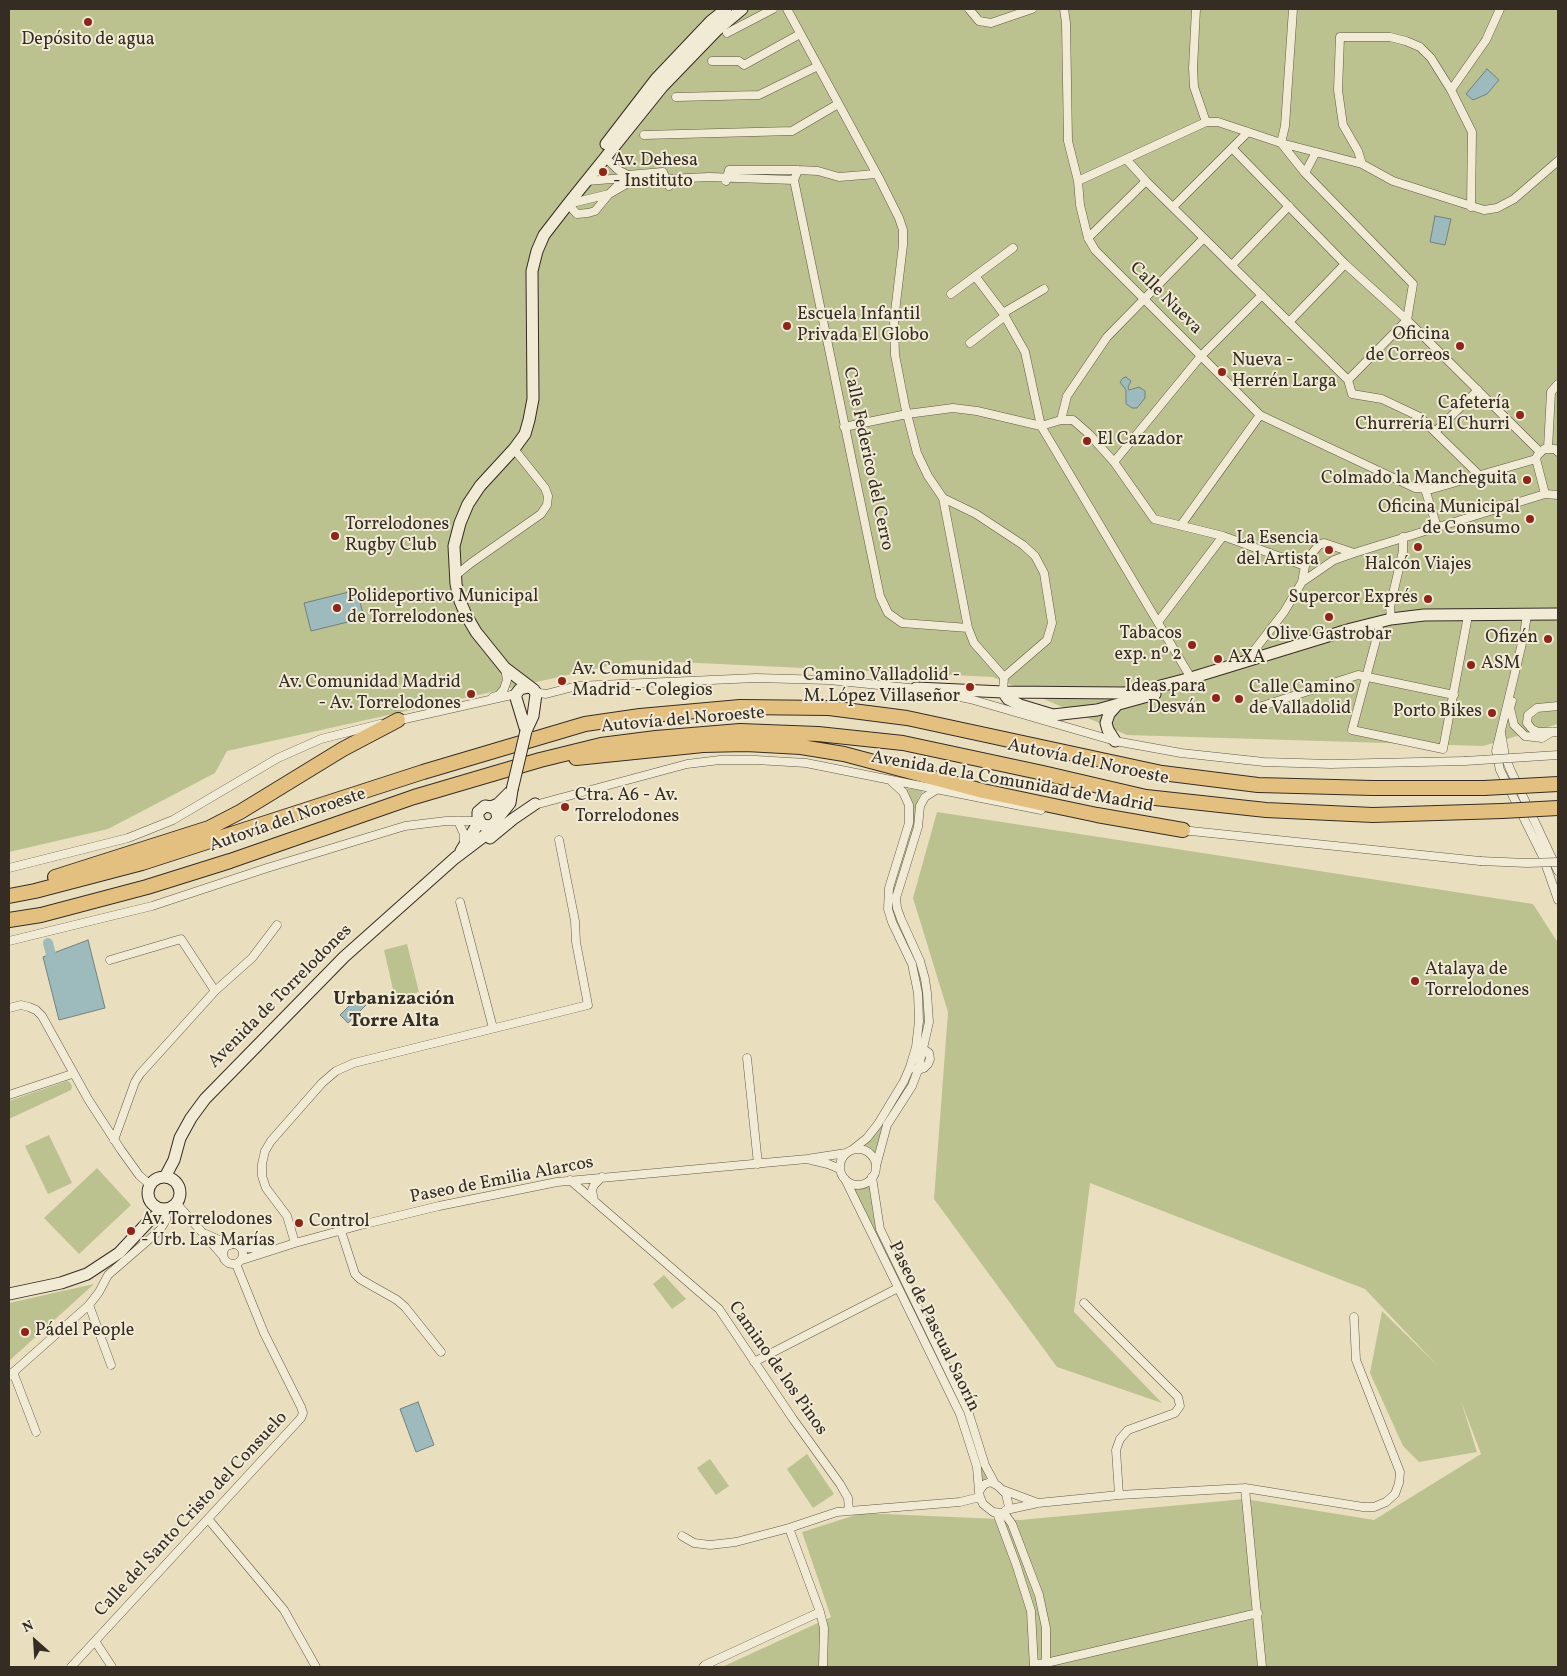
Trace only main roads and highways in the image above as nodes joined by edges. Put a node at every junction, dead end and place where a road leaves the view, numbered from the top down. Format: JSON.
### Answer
{"nodes":[{"id":1,"x":398,"y":720,"type":"road end"},
{"id":2,"x":540,"y":760,"type":"junction"},
{"id":3,"x":1558,"y":784,"type":"edge"},
{"id":4,"x":1558,"y":808,"type":"edge"},
{"id":5,"x":1183,"y":830,"type":"road end"},
{"id":6,"x":9,"y":890,"type":"edge"},
{"id":7,"x":9,"y":896,"type":"edge"},
{"id":8,"x":9,"y":920,"type":"edge"}],
"edges":[{"from":1,"to":6,"type":"highway"},
{"from":2,"to":4,"type":"highway","name":"Autovía del Noroeste","bridge":true},
{"from":2,"to":5,"type":"highway"},
{"from":2,"to":8,"type":"highway","name":"Autovía del Noroeste"},
{"from":3,"to":7,"type":"highway","name":"Autovía del Noroeste","bridge":true}]}
